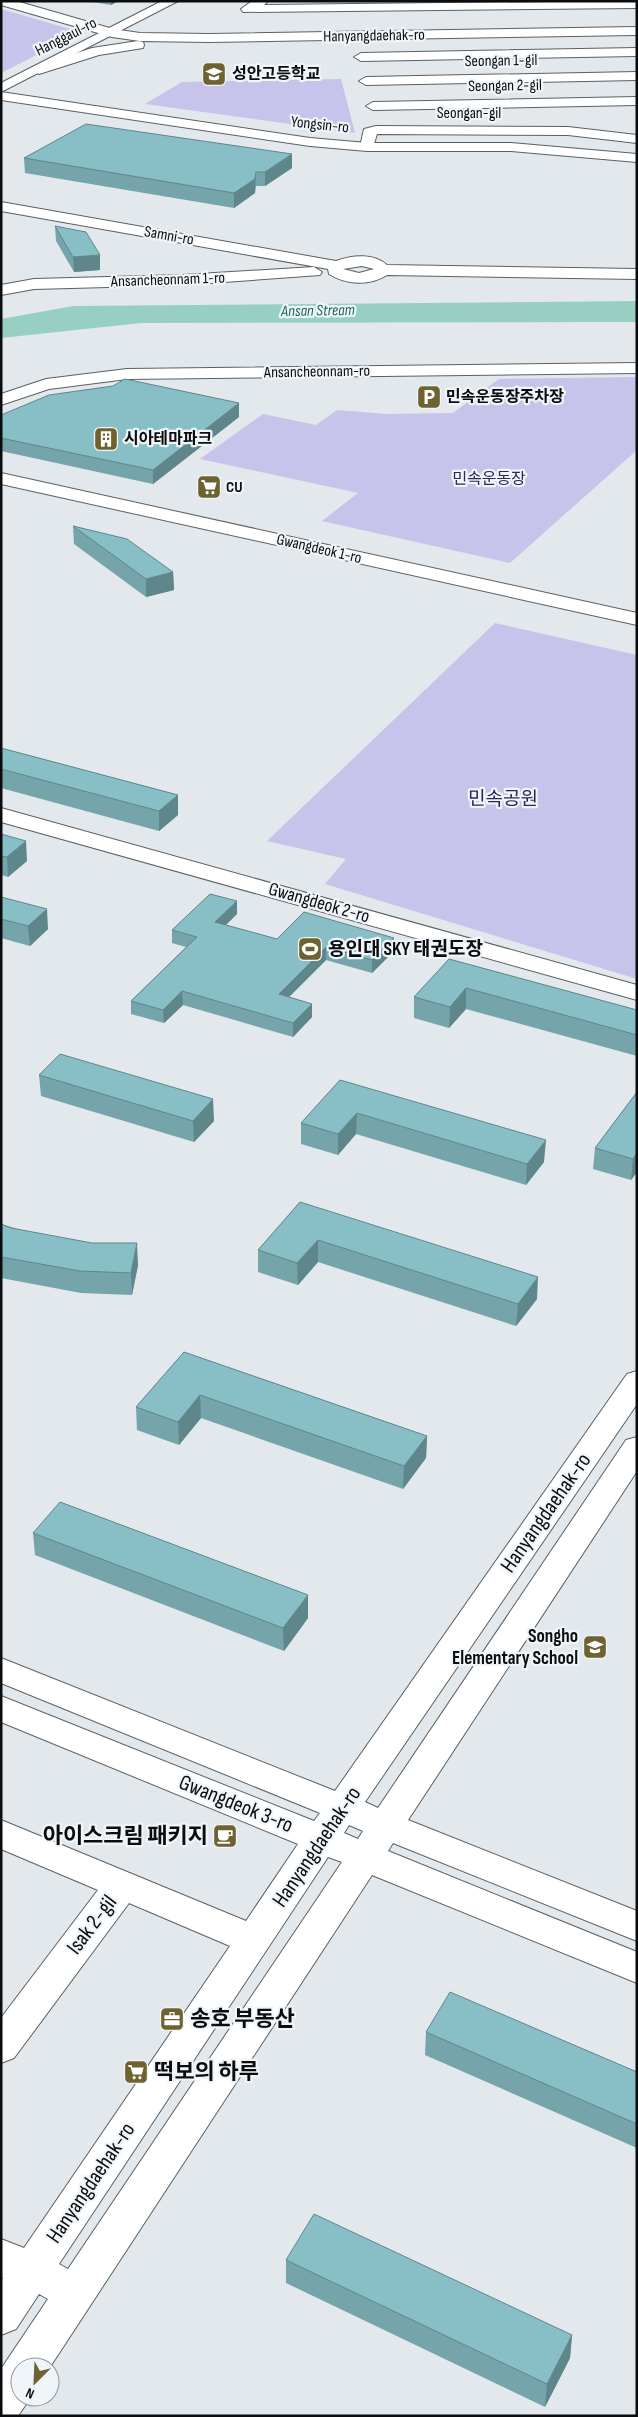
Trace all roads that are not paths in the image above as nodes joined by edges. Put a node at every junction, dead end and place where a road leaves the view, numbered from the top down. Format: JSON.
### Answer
{"nodes":[{"id":1,"x":2,"y":1,"type":"edge"},
{"id":2,"x":172,"y":1,"type":"edge"},
{"id":3,"x":262,"y":1,"type":"edge"},
{"id":4,"x":637,"y":4,"type":"edge"},
{"id":5,"x":439,"y":17,"type":"edge"},
{"id":6,"x":637,"y":32,"type":"edge"},
{"id":7,"x":112,"y":33,"type":"junction"},
{"id":8,"x":358,"y":36,"type":"junction"},
{"id":9,"x":209,"y":38,"type":"junction"},
{"id":10,"x":637,"y":52,"type":"edge"},
{"id":11,"x":572,"y":54,"type":"junction"},
{"id":12,"x":362,"y":57,"type":"junction"},
{"id":13,"x":38,"y":70,"type":"junction"},
{"id":14,"x":637,"y":76,"type":"edge"},
{"id":15,"x":583,"y":77,"type":"junction"},
{"id":16,"x":366,"y":81,"type":"junction"},
{"id":17,"x":1,"y":88,"type":"edge"},
{"id":18,"x":1,"y":96,"type":"edge"},
{"id":19,"x":637,"y":101,"type":"edge"},
{"id":20,"x":593,"y":102,"type":"junction"},
{"id":21,"x":1,"y":105,"type":"edge"},
{"id":22,"x":373,"y":106,"type":"junction"},
{"id":23,"x":1,"y":109,"type":"edge"},
{"id":24,"x":25,"y":109,"type":"junction"},
{"id":25,"x":637,"y":127,"type":"edge"},
{"id":26,"x":376,"y":130,"type":"junction"},
{"id":27,"x":606,"y":131,"type":"junction"},
{"id":28,"x":637,"y":139,"type":"edge"},
{"id":29,"x":367,"y":147,"type":"junction"},
{"id":30,"x":637,"y":158,"type":"edge"},
{"id":31,"x":637,"y":166,"type":"edge"},
{"id":32,"x":1,"y":206,"type":"edge"},
{"id":33,"x":336,"y":269,"type":"junction"},
{"id":34,"x":637,"y":274,"type":"edge"},
{"id":35,"x":1,"y":290,"type":"edge"},
{"id":36,"x":637,"y":368,"type":"edge"},
{"id":37,"x":1,"y":400,"type":"edge"},
{"id":38,"x":1,"y":461,"type":"edge"},
{"id":39,"x":1,"y":478,"type":"edge"},
{"id":40,"x":637,"y":601,"type":"edge"},
{"id":41,"x":637,"y":619,"type":"edge"},
{"id":42,"x":1,"y":815,"type":"edge"},
{"id":43,"x":637,"y":993,"type":"edge"},
{"id":44,"x":637,"y":1381,"type":"edge"},
{"id":45,"x":637,"y":1447,"type":"edge"},
{"id":46,"x":1,"y":1670,"type":"edge"},
{"id":47,"x":1,"y":1708,"type":"edge"},
{"id":48,"x":342,"y":1808,"type":"junction"},
{"id":49,"x":386,"y":1825,"type":"junction"},
{"id":50,"x":1,"y":1834,"type":"edge"},
{"id":51,"x":321,"y":1839,"type":"junction"},
{"id":52,"x":366,"y":1857,"type":"junction"},
{"id":53,"x":122,"y":1885,"type":"junction"},
{"id":54,"x":637,"y":1926,"type":"edge"},
{"id":55,"x":254,"y":1940,"type":"junction"},
{"id":56,"x":637,"y":1968,"type":"edge"},
{"id":57,"x":1,"y":2047,"type":"edge"},
{"id":58,"x":16,"y":2265,"type":"edge"},
{"id":59,"x":76,"y":2292,"type":"junction"},
{"id":60,"x":1,"y":2316,"type":"edge"},
{"id":61,"x":33,"y":2357,"type":"edge"},
{"id":62,"x":10,"y":2392,"type":"edge"},
{"id":63,"x":1,"y":2405,"type":"edge"}],
"edges":[{"from":1,"to":7,"type":"street","name":"Hanyangdaehak-ro"},
{"from":2,"to":7,"type":"street","name":"Hanggaul-ro"},
{"from":3,"to":5,"type":"street"},
{"from":4,"to":5,"type":"street"},
{"from":5,"to":6,"type":"street","name":"Hanyangdaehak-ro"},
{"from":5,"to":8,"type":"street","name":"Hanyangdaehak-ro"},
{"from":7,"to":9,"type":"street","name":"Hanyangdaehak-ro"},
{"from":7,"to":13,"type":"street","name":"Hanggaul-ro"},
{"from":8,"to":9,"type":"street","name":"Hanyangdaehak-ro"},
{"from":8,"to":12,"type":"street"},
{"from":9,"to":13,"type":"street"},
{"from":10,"to":11,"type":"street"},
{"from":11,"to":12,"type":"street"},
{"from":11,"to":15,"type":"street"},
{"from":12,"to":16,"type":"street"},
{"from":13,"to":17,"type":"street","name":"Hanggaul-ro"},
{"from":14,"to":15,"type":"street","name":"Seongan 1-gil"},
{"from":15,"to":16,"type":"street","name":"Seongan 1-gil"},
{"from":15,"to":20,"type":"street"},
{"from":16,"to":22,"type":"street"},
{"from":18,"to":29,"type":"street","name":"Yongsin-ro"},
{"from":19,"to":20,"type":"street","name":"Seongan 2-gil"},
{"from":20,"to":22,"type":"street","name":"Seongan 2-gil"},
{"from":20,"to":27,"type":"street"},
{"from":21,"to":24,"type":"street"},
{"from":22,"to":26,"type":"street"},
{"from":23,"to":24,"type":"street"},
{"from":24,"to":31,"type":"street"},
{"from":25,"to":27,"type":"street"},
{"from":26,"to":27,"type":"street","name":"Seongan-gil"},
{"from":26,"to":29,"type":"street"},
{"from":27,"to":28,"type":"street","name":"Seongan-gil"},
{"from":29,"to":30,"type":"street","name":"Yongsin-ro"},
{"from":32,"to":33,"type":"street","name":"Samni-ro"},
{"from":33,"to":34,"type":"street"},
{"from":33,"to":35,"type":"street","name":"Ansancheonnam 1-ro"},
{"from":36,"to":37,"type":"street","name":"Ansancheonnam-ro"},
{"from":38,"to":40,"type":"street","name":"Gwangdeok 1-ro"},
{"from":39,"to":41,"type":"street","name":"Gwangdeok 1-ro"},
{"from":42,"to":43,"type":"street","name":"Gwangdeok 2-ro"},
{"from":44,"to":48,"type":"street","name":"Hanyangdaehak-ro"},
{"from":45,"to":49,"type":"street","name":"Hanyangdaehak-ro"},
{"from":46,"to":48,"type":"street","name":"Gwangdeok 3-ro"},
{"from":47,"to":51,"type":"street","name":"Gwangdeok 3-ro"},
{"from":48,"to":49,"type":"street","name":"Gwangdeok 3-ro"},
{"from":48,"to":51,"type":"street","name":"Hanyangdaehak-ro"},
{"from":49,"to":52,"type":"street","name":"Hanyangdaehak-ro"},
{"from":49,"to":54,"type":"street","name":"Gwangdeok 3-ro"},
{"from":50,"to":53,"type":"street","name":"Isak 2-gil"},
{"from":51,"to":52,"type":"street","name":"Gwangdeok 3-ro"},
{"from":51,"to":55,"type":"street","name":"Hanyangdaehak-ro"},
{"from":52,"to":56,"type":"street","name":"Gwangdeok 3-ro"},
{"from":52,"to":59,"type":"street","name":"Hanyangdaehak-ro"},
{"from":53,"to":55,"type":"street"},
{"from":53,"to":57,"type":"street","name":"Isak 2-gil"},
{"from":55,"to":58,"type":"street","name":"Hanyangdaehak-ro"},
{"from":58,"to":59,"type":"street"},
{"from":58,"to":60,"type":"street","name":"Hanyangdaehak-ro"},
{"from":59,"to":61,"type":"street","name":"Hanyangdaehak-ro"},
{"from":62,"to":63,"type":"street"}]}
